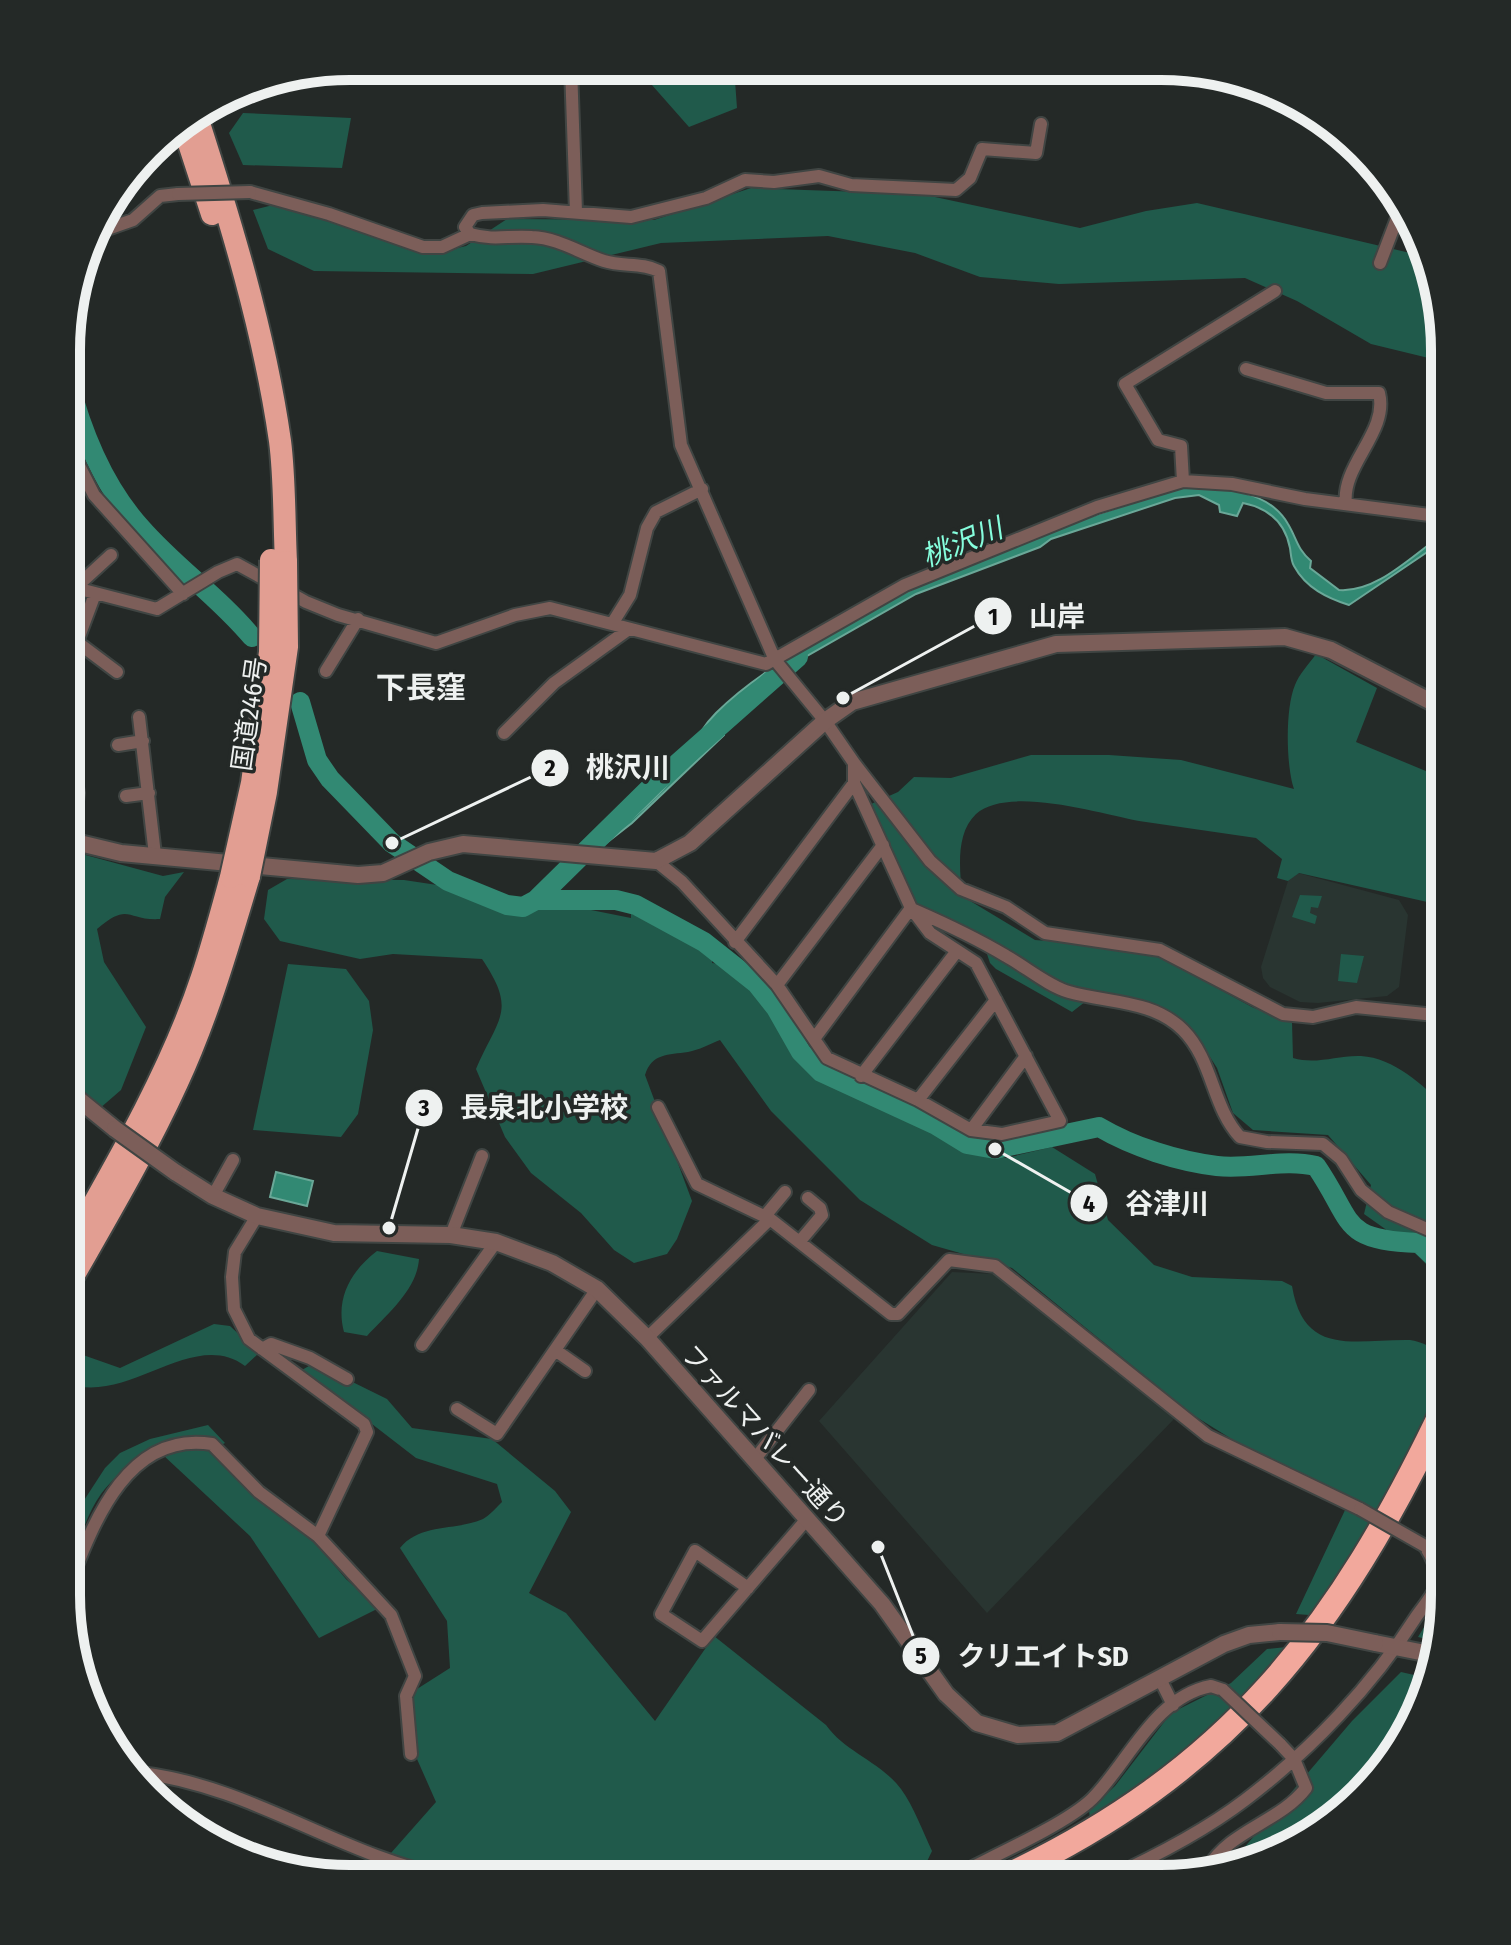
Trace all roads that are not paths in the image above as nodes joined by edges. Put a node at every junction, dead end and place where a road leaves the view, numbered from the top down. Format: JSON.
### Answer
{"nodes":[{"id":1,"x":571,"y":81,"type":"edge"},
{"id":2,"x":1041,"y":124,"type":"dead end"},
{"id":3,"x":200,"y":126,"type":"edge"},
{"id":4,"x":187,"y":136,"type":"edge"},
{"id":5,"x":576,"y":212,"type":"junction"},
{"id":6,"x":1397,"y":219,"type":"edge"},
{"id":7,"x":110,"y":228,"type":"edge"},
{"id":8,"x":470,"y":234,"type":"junction"},
{"id":9,"x":1380,"y":263,"type":"dead end"},
{"id":10,"x":1275,"y":291,"type":"dead end"},
{"id":11,"x":1246,"y":369,"type":"dead end"},
{"id":12,"x":80,"y":468,"type":"edge"},
{"id":13,"x":1183,"y":481,"type":"junction"},
{"id":14,"x":702,"y":489,"type":"junction"},
{"id":15,"x":1346,"y":504,"type":"junction"},
{"id":16,"x":1431,"y":515,"type":"edge"},
{"id":17,"x":111,"y":555,"type":"dead end"},
{"id":18,"x":279,"y":561,"type":"junction"},
{"id":19,"x":80,"y":580,"type":"edge"},
{"id":20,"x":80,"y":589,"type":"edge"},
{"id":21,"x":186,"y":592,"type":"junction"},
{"id":22,"x":95,"y":594,"type":"junction"},
{"id":23,"x":358,"y":619,"type":"junction"},
{"id":24,"x":612,"y":624,"type":"junction"},
{"id":25,"x":629,"y":629,"type":"junction"},
{"id":26,"x":80,"y":634,"type":"edge"},
{"id":27,"x":80,"y":644,"type":"edge"},
{"id":28,"x":775,"y":660,"type":"junction"},
{"id":29,"x":326,"y":671,"type":"dead end"},
{"id":30,"x":117,"y":672,"type":"dead end"},
{"id":31,"x":1431,"y":702,"type":"edge"},
{"id":32,"x":139,"y":717,"type":"dead end"},
{"id":33,"x":825,"y":721,"type":"junction"},
{"id":34,"x":504,"y":733,"type":"dead end"},
{"id":35,"x":143,"y":741,"type":"junction"},
{"id":36,"x":118,"y":745,"type":"dead end"},
{"id":37,"x":854,"y":763,"type":"junction"},
{"id":38,"x":854,"y":783,"type":"junction"},
{"id":39,"x":149,"y":793,"type":"junction"},
{"id":40,"x":126,"y":796,"type":"dead end"},
{"id":41,"x":80,"y":844,"type":"edge"},
{"id":42,"x":883,"y":845,"type":"junction"},
{"id":43,"x":155,"y":855,"type":"junction"},
{"id":44,"x":656,"y":861,"type":"junction"},
{"id":45,"x":240,"y":876,"type":"junction"},
{"id":46,"x":911,"y":908,"type":"junction"},
{"id":47,"x":735,"y":942,"type":"junction"},
{"id":48,"x":957,"y":951,"type":"junction"},
{"id":49,"x":777,"y":985,"type":"junction"},
{"id":50,"x":996,"y":1000,"type":"junction"},
{"id":51,"x":1430,"y":1015,"type":"edge"},
{"id":52,"x":814,"y":1039,"type":"junction"},
{"id":53,"x":1026,"y":1056,"type":"junction"},
{"id":54,"x":861,"y":1076,"type":"junction"},
{"id":55,"x":918,"y":1100,"type":"junction"},
{"id":56,"x":80,"y":1101,"type":"edge"},
{"id":57,"x":658,"y":1107,"type":"dead end"},
{"id":58,"x":971,"y":1130,"type":"junction"},
{"id":59,"x":482,"y":1156,"type":"dead end"},
{"id":60,"x":233,"y":1160,"type":"dead end"},
{"id":61,"x":785,"y":1192,"type":"dead end"},
{"id":62,"x":213,"y":1196,"type":"junction"},
{"id":63,"x":808,"y":1198,"type":"dead end"},
{"id":64,"x":257,"y":1216,"type":"junction"},
{"id":65,"x":768,"y":1217,"type":"junction"},
{"id":66,"x":80,"y":1228,"type":"edge"},
{"id":67,"x":1430,"y":1231,"type":"edge"},
{"id":68,"x":451,"y":1235,"type":"junction"},
{"id":69,"x":801,"y":1240,"type":"junction"},
{"id":70,"x":496,"y":1242,"type":"junction"},
{"id":71,"x":80,"y":1264,"type":"edge"},
{"id":72,"x":597,"y":1289,"type":"junction"},
{"id":73,"x":647,"y":1338,"type":"junction"},
{"id":74,"x":422,"y":1345,"type":"dead end"},
{"id":75,"x":262,"y":1349,"type":"junction"},
{"id":76,"x":555,"y":1350,"type":"junction"},
{"id":77,"x":585,"y":1371,"type":"dead end"},
{"id":78,"x":347,"y":1379,"type":"dead end"},
{"id":79,"x":809,"y":1390,"type":"dead end"},
{"id":80,"x":457,"y":1409,"type":"dead end"},
{"id":81,"x":1430,"y":1452,"type":"edge"},
{"id":82,"x":1430,"y":1453,"type":"edge"},
{"id":83,"x":755,"y":1459,"type":"junction"},
{"id":84,"x":807,"y":1519,"type":"junction"},
{"id":85,"x":318,"y":1536,"type":"junction"},
{"id":86,"x":1430,"y":1555,"type":"edge"},
{"id":87,"x":80,"y":1560,"type":"edge"},
{"id":88,"x":748,"y":1588,"type":"junction"},
{"id":89,"x":1430,"y":1595,"type":"edge"},
{"id":90,"x":1397,"y":1647,"type":"junction"},
{"id":91,"x":1425,"y":1653,"type":"edge"},
{"id":92,"x":1160,"y":1679,"type":"junction"},
{"id":93,"x":1173,"y":1705,"type":"junction"},
{"id":94,"x":411,"y":1754,"type":"dead end"},
{"id":95,"x":1294,"y":1759,"type":"junction"},
{"id":96,"x":150,"y":1775,"type":"edge"},
{"id":97,"x":1215,"y":1859,"type":"edge"},
{"id":98,"x":406,"y":1864,"type":"edge"},
{"id":99,"x":976,"y":1864,"type":"edge"},
{"id":100,"x":1028,"y":1864,"type":"edge"},
{"id":101,"x":1044,"y":1864,"type":"edge"},
{"id":102,"x":1136,"y":1864,"type":"edge"}],
"edges":[{"from":1,"to":5,"type":"street"},
{"from":2,"to":5,"type":"street"},
{"from":3,"to":18,"type":"highway","name":"国道246号"},
{"from":4,"to":18,"type":"highway","name":"国道246号"},
{"from":5,"to":8,"type":"street"},
{"from":6,"to":9,"type":"street"},
{"from":7,"to":8,"type":"street","bridge":true},
{"from":8,"to":14,"type":"street"},
{"from":10,"to":13,"type":"street"},
{"from":11,"to":15,"type":"street"},
{"from":12,"to":21,"type":"street"},
{"from":13,"to":15,"type":"street"},
{"from":13,"to":28,"type":"street"},
{"from":14,"to":24,"type":"street"},
{"from":14,"to":28,"type":"street"},
{"from":15,"to":16,"type":"street"},
{"from":17,"to":19,"type":"street"},
{"from":18,"to":45,"type":"highway","name":"国道246号","bridge":true},
{"from":20,"to":22,"type":"street"},
{"from":21,"to":22,"type":"street"},
{"from":21,"to":23,"type":"street"},
{"from":22,"to":26,"type":"street"},
{"from":23,"to":24,"type":"street"},
{"from":23,"to":29,"type":"street"},
{"from":24,"to":25,"type":"street"},
{"from":25,"to":28,"type":"street"},
{"from":25,"to":34,"type":"street"},
{"from":27,"to":30,"type":"street"},
{"from":28,"to":33,"type":"street"},
{"from":31,"to":33,"type":"street"},
{"from":32,"to":35,"type":"street"},
{"from":33,"to":37,"type":"street"},
{"from":33,"to":44,"type":"street"},
{"from":35,"to":36,"type":"street"},
{"from":35,"to":39,"type":"street"},
{"from":37,"to":38,"type":"street"},
{"from":37,"to":51,"type":"street"},
{"from":38,"to":42,"type":"street"},
{"from":38,"to":47,"type":"street"},
{"from":39,"to":40,"type":"street"},
{"from":39,"to":43,"type":"street"},
{"from":41,"to":43,"type":"street"},
{"from":42,"to":46,"type":"street"},
{"from":42,"to":49,"type":"street"},
{"from":43,"to":44,"type":"street"},
{"from":44,"to":47,"type":"street"},
{"from":45,"to":66,"type":"highway","name":"国道246号"},
{"from":45,"to":71,"type":"highway","name":"国道246号"},
{"from":46,"to":48,"type":"street"},
{"from":46,"to":52,"type":"street"},
{"from":46,"to":67,"type":"street"},
{"from":47,"to":49,"type":"street"},
{"from":48,"to":50,"type":"street"},
{"from":48,"to":54,"type":"street"},
{"from":49,"to":52,"type":"street"},
{"from":50,"to":53,"type":"street"},
{"from":50,"to":55,"type":"street"},
{"from":52,"to":54,"type":"street"},
{"from":53,"to":58,"type":"street"},
{"from":53,"to":58,"type":"street"},
{"from":54,"to":55,"type":"street"},
{"from":55,"to":58,"type":"street"},
{"from":56,"to":62,"type":"street","name":"ファルマバレー通り","bridge":true},
{"from":57,"to":65,"type":"street"},
{"from":59,"to":68,"type":"street"},
{"from":60,"to":62,"type":"street"},
{"from":61,"to":65,"type":"street"},
{"from":62,"to":64,"type":"street","name":"ファルマバレー通り"},
{"from":63,"to":69,"type":"street"},
{"from":64,"to":68,"type":"street","name":"ファルマバレー通り"},
{"from":64,"to":75,"type":"street"},
{"from":65,"to":69,"type":"street"},
{"from":65,"to":73,"type":"street"},
{"from":68,"to":70,"type":"street","name":"ファルマバレー通り"},
{"from":69,"to":86,"type":"street","bridge":true},
{"from":70,"to":72,"type":"street","name":"ファルマバレー通り"},
{"from":70,"to":74,"type":"street"},
{"from":72,"to":73,"type":"street","name":"ファルマバレー通り"},
{"from":72,"to":76,"type":"street"},
{"from":73,"to":83,"type":"street","name":"ファルマバレー通り"},
{"from":75,"to":78,"type":"street"},
{"from":75,"to":85,"type":"street"},
{"from":76,"to":77,"type":"street"},
{"from":76,"to":80,"type":"street"},
{"from":79,"to":83,"type":"street"},
{"from":81,"to":100,"type":"highway"},
{"from":82,"to":101,"type":"highway"},
{"from":83,"to":84,"type":"street","name":"ファルマバレー通り"},
{"from":84,"to":88,"type":"street"},
{"from":84,"to":92,"type":"street","name":"ファルマバレー通り"},
{"from":85,"to":87,"type":"street"},
{"from":85,"to":94,"type":"street"},
{"from":88,"to":88,"type":"street"},
{"from":89,"to":90,"type":"street","bridge":true},
{"from":90,"to":91,"type":"street","name":"ファルマバレー通り"},
{"from":90,"to":92,"type":"street","name":"ファルマバレー通り","bridge":true},
{"from":90,"to":95,"type":"street"},
{"from":92,"to":93,"type":"street"},
{"from":93,"to":95,"type":"street","bridge":true},
{"from":93,"to":99,"type":"street"},
{"from":95,"to":97,"type":"street"},
{"from":95,"to":102,"type":"street"},
{"from":96,"to":98,"type":"street"}]}
